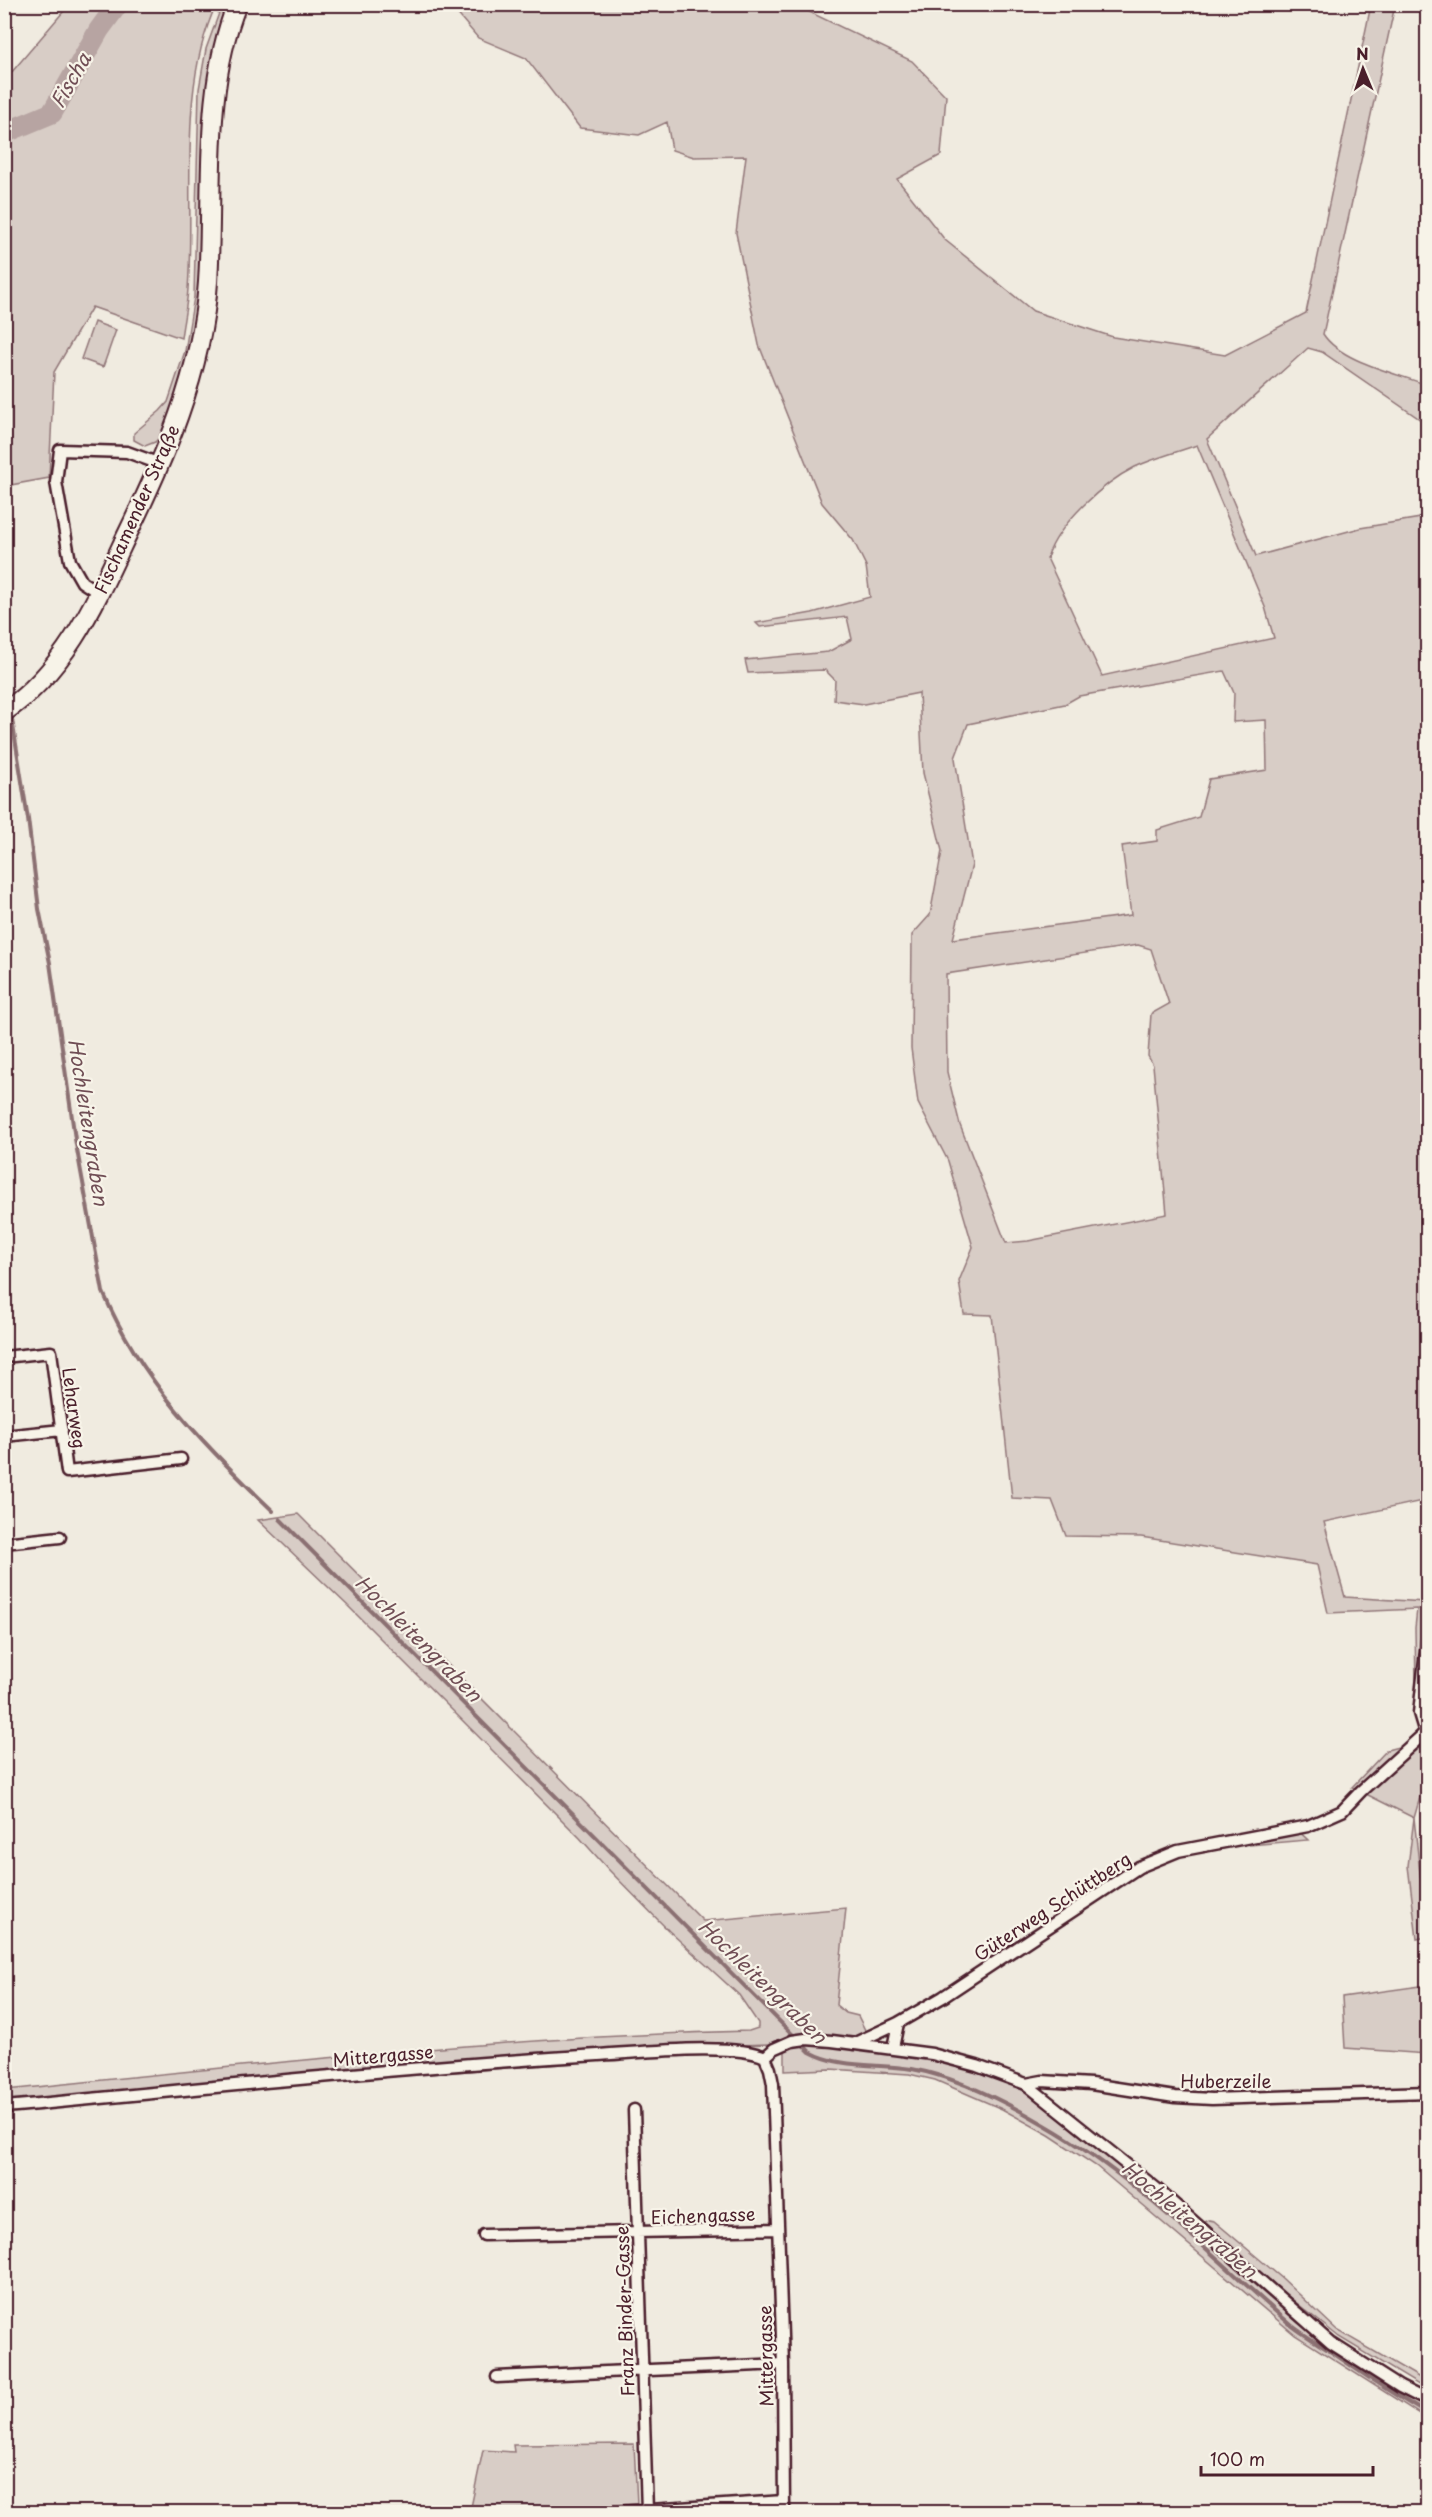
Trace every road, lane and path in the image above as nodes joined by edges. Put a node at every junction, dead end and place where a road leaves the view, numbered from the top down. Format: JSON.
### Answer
{"nodes":[{"id":1,"x":237,"y":4,"type":"edge"},
{"id":2,"x":160,"y":464,"type":"junction"},
{"id":3,"x":99,"y":593,"type":"junction"},
{"id":4,"x":10,"y":708,"type":"edge"},
{"id":5,"x":4,"y":1358,"type":"edge"},
{"id":6,"x":62,"y":1430,"type":"junction"},
{"id":7,"x":4,"y":1436,"type":"edge"},
{"id":8,"x":182,"y":1459,"type":"dead end"},
{"id":9,"x":60,"y":1537,"type":"dead end"},
{"id":10,"x":4,"y":1543,"type":"edge"},
{"id":11,"x":1428,"y":1633,"type":"edge"},
{"id":12,"x":1426,"y":1732,"type":"edge"},
{"id":13,"x":898,"y":2023,"type":"junction"},
{"id":14,"x":853,"y":2044,"type":"junction"},
{"id":15,"x":893,"y":2048,"type":"junction"},
{"id":16,"x":765,"y":2057,"type":"junction"},
{"id":17,"x":1026,"y":2084,"type":"junction"},
{"id":18,"x":1428,"y":2092,"type":"edge"},
{"id":19,"x":4,"y":2107,"type":"edge"},
{"id":20,"x":634,"y":2110,"type":"dead end"},
{"id":21,"x":778,"y":2229,"type":"junction"},
{"id":22,"x":637,"y":2233,"type":"junction"},
{"id":23,"x":484,"y":2235,"type":"dead end"},
{"id":24,"x":783,"y":2364,"type":"junction"},
{"id":25,"x":642,"y":2369,"type":"junction"},
{"id":26,"x":497,"y":2377,"type":"dead end"},
{"id":27,"x":1428,"y":2401,"type":"edge"},
{"id":28,"x":784,"y":2507,"type":"edge"},
{"id":29,"x":647,"y":2511,"type":"junction"},
{"id":30,"x":621,"y":2512,"type":"edge"}],
"edges":[{"from":1,"to":2,"type":"main road","name":"Fischamender Straße"},
{"from":2,"to":3,"type":"main road","name":"Fischamender Straße"},
{"from":2,"to":3,"type":"street"},
{"from":3,"to":4,"type":"main road","name":"Fischamender Straße"},
{"from":5,"to":6,"type":"street","name":"Leharweg"},
{"from":6,"to":7,"type":"street"},
{"from":6,"to":8,"type":"street","name":"Leharweg"},
{"from":9,"to":10,"type":"street"},
{"from":11,"to":12,"type":"street"},
{"from":12,"to":13,"type":"street","name":"Güterweg Schüttberg"},
{"from":13,"to":14,"type":"street","name":"Güterweg Schüttberg"},
{"from":13,"to":15,"type":"street"},
{"from":14,"to":15,"type":"street"},
{"from":14,"to":16,"type":"street"},
{"from":15,"to":17,"type":"street"},
{"from":16,"to":19,"type":"street","name":"Mittergasse"},
{"from":16,"to":21,"type":"street","name":"Mittergasse"},
{"from":17,"to":18,"type":"street","name":"Huberzeile"},
{"from":17,"to":27,"type":"street"},
{"from":20,"to":22,"type":"street","name":"Franz Binder-Gasse"},
{"from":21,"to":22,"type":"street","name":"Eichengasse"},
{"from":21,"to":24,"type":"street","name":"Mittergasse"},
{"from":22,"to":23,"type":"street","name":"Eichengasse"},
{"from":22,"to":25,"type":"street","name":"Franz Binder-Gasse"},
{"from":24,"to":25,"type":"street"},
{"from":24,"to":28,"type":"street","name":"Mittergasse"},
{"from":25,"to":26,"type":"street"},
{"from":25,"to":29,"type":"street","name":"Franz Binder-Gasse"},
{"from":28,"to":29,"type":"street"},
{"from":29,"to":30,"type":"street"}]}
